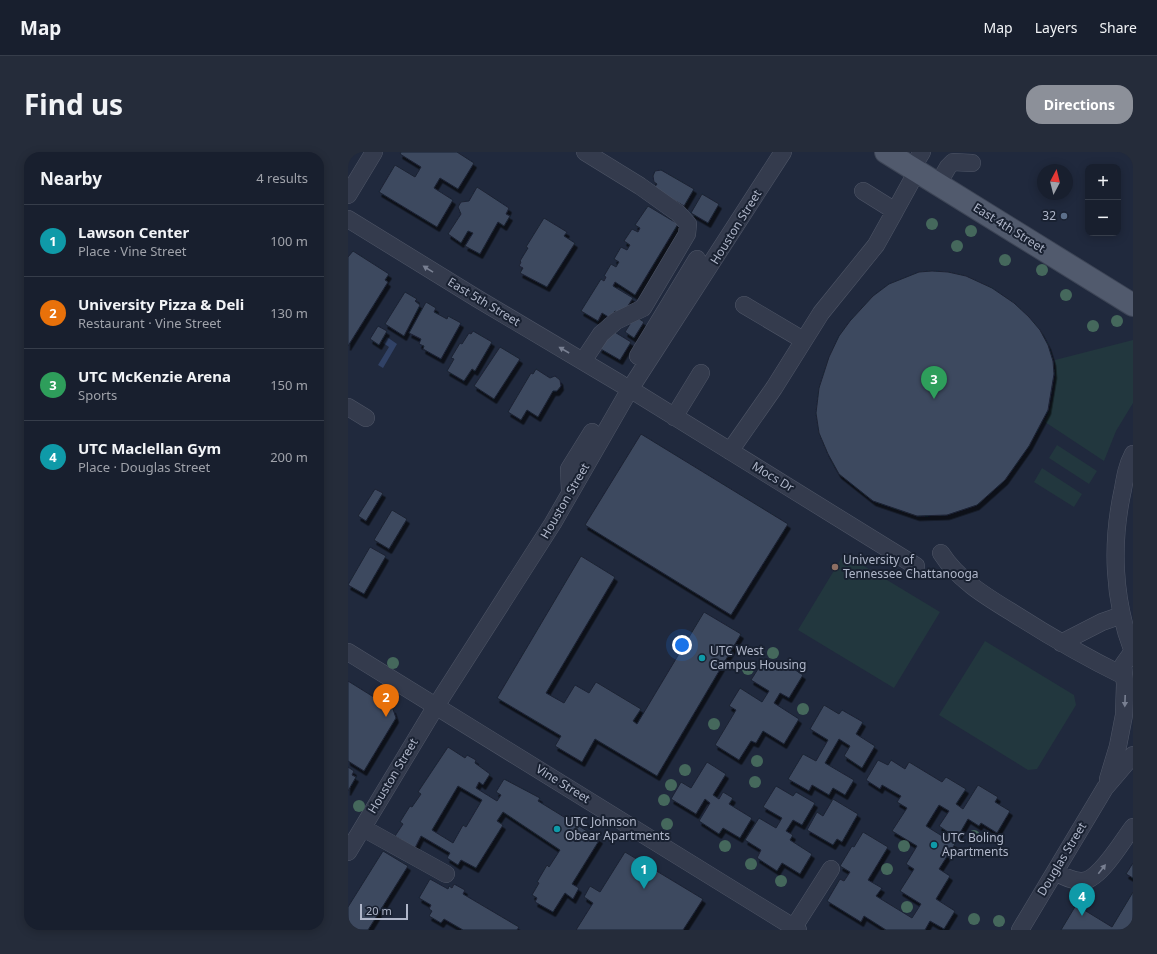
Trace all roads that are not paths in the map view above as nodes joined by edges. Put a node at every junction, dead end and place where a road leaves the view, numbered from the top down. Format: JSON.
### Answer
{"nodes":[{"id":1,"x":374,"y":152,"type":"edge"},
{"id":2,"x":585,"y":152,"type":"edge"},
{"id":3,"x":783,"y":152,"type":"edge"},
{"id":4,"x":886,"y":152,"type":"edge"},
{"id":5,"x":972,"y":162,"type":"dead end"},
{"id":6,"x":917,"y":164,"type":"edge"},
{"id":7,"x":938,"y":184,"type":"junction"},
{"id":8,"x":863,"y":191,"type":"dead end"},
{"id":9,"x":348,"y":195,"type":"edge"},
{"id":10,"x":895,"y":211,"type":"junction"},
{"id":11,"x":348,"y":219,"type":"edge"},
{"id":12,"x":697,"y":259,"type":"dead end"},
{"id":13,"x":1133,"y":304,"type":"edge"},
{"id":14,"x":744,"y":305,"type":"dead end"},
{"id":15,"x":803,"y":340,"type":"junction"},
{"id":16,"x":583,"y":361,"type":"junction"},
{"id":17,"x":701,"y":373,"type":"dead end"},
{"id":18,"x":626,"y":386,"type":"junction"},
{"id":19,"x":348,"y":407,"type":"edge"},
{"id":20,"x":674,"y":417,"type":"junction"},
{"id":21,"x":366,"y":418,"type":"dead end"},
{"id":22,"x":730,"y":451,"type":"junction"},
{"id":23,"x":1133,"y":454,"type":"edge"},
{"id":24,"x":941,"y":553,"type":"dead end"},
{"id":25,"x":916,"y":566,"type":"dead end"},
{"id":26,"x":1122,"y":615,"type":"junction"},
{"id":27,"x":1061,"y":643,"type":"junction"},
{"id":28,"x":1133,"y":651,"type":"edge"},
{"id":29,"x":348,"y":652,"type":"edge"},
{"id":30,"x":1124,"y":676,"type":"junction"},
{"id":31,"x":436,"y":706,"type":"junction"},
{"id":32,"x":1133,"y":755,"type":"edge"},
{"id":33,"x":1105,"y":788,"type":"junction"},
{"id":34,"x":1133,"y":827,"type":"edge"},
{"id":35,"x":363,"y":828,"type":"junction"},
{"id":36,"x":348,"y":852,"type":"edge"},
{"id":37,"x":831,"y":869,"type":"dead end"},
{"id":38,"x":1055,"y":872,"type":"junction"},
{"id":39,"x":446,"y":874,"type":"dead end"},
{"id":40,"x":795,"y":929,"type":"edge"},
{"id":41,"x":1020,"y":930,"type":"edge"}],
"edges":[{"from":1,"to":9,"type":"street"},
{"from":2,"to":16,"type":"street"},
{"from":3,"to":18,"type":"street","name":"Houston Street"},
{"from":4,"to":6,"type":"main road","name":"East 4th Street"},
{"from":5,"to":7,"type":"street"},
{"from":6,"to":7,"type":"main road","name":"East 4th Street"},
{"from":6,"to":10,"type":"street"},
{"from":7,"to":13,"type":"main road","name":"East 4th Street"},
{"from":8,"to":10,"type":"street"},
{"from":10,"to":15,"type":"street"},
{"from":16,"to":11,"type":"street","name":"East 5th Street","one_way":true},
{"from":12,"to":18,"type":"street"},
{"from":14,"to":15,"type":"street"},
{"from":15,"to":22,"type":"street"},
{"from":16,"to":18,"type":"street","name":"East 5th Street"},
{"from":17,"to":20,"type":"street"},
{"from":18,"to":20,"type":"street","name":"Mocs Dr"},
{"from":18,"to":31,"type":"street","name":"Houston Street"},
{"from":19,"to":21,"type":"street"},
{"from":20,"to":22,"type":"street","name":"Mocs Dr"},
{"from":22,"to":25,"type":"street","name":"Mocs Dr"},
{"from":23,"to":26,"type":"street"},
{"from":24,"to":27,"type":"street"},
{"from":26,"to":27,"type":"street"},
{"from":26,"to":28,"type":"street"},
{"from":27,"to":30,"type":"street"},
{"from":28,"to":30,"type":"street","name":"Douglas Street"},
{"from":29,"to":31,"type":"street","name":"Vine Street"},
{"from":30,"to":33,"type":"street","name":"Douglas Street","one_way":true},
{"from":31,"to":35,"type":"street","name":"Houston Street"},
{"from":31,"to":40,"type":"street","name":"Vine Street"},
{"from":32,"to":33,"type":"street","name":"Douglas Street"},
{"from":33,"to":38,"type":"street","name":"Douglas Street"},
{"from":38,"to":34,"type":"street","one_way":true},
{"from":35,"to":36,"type":"street","name":"Houston Street"},
{"from":35,"to":39,"type":"street"},
{"from":37,"to":40,"type":"street"},
{"from":38,"to":41,"type":"street","name":"Douglas Street"}]}
